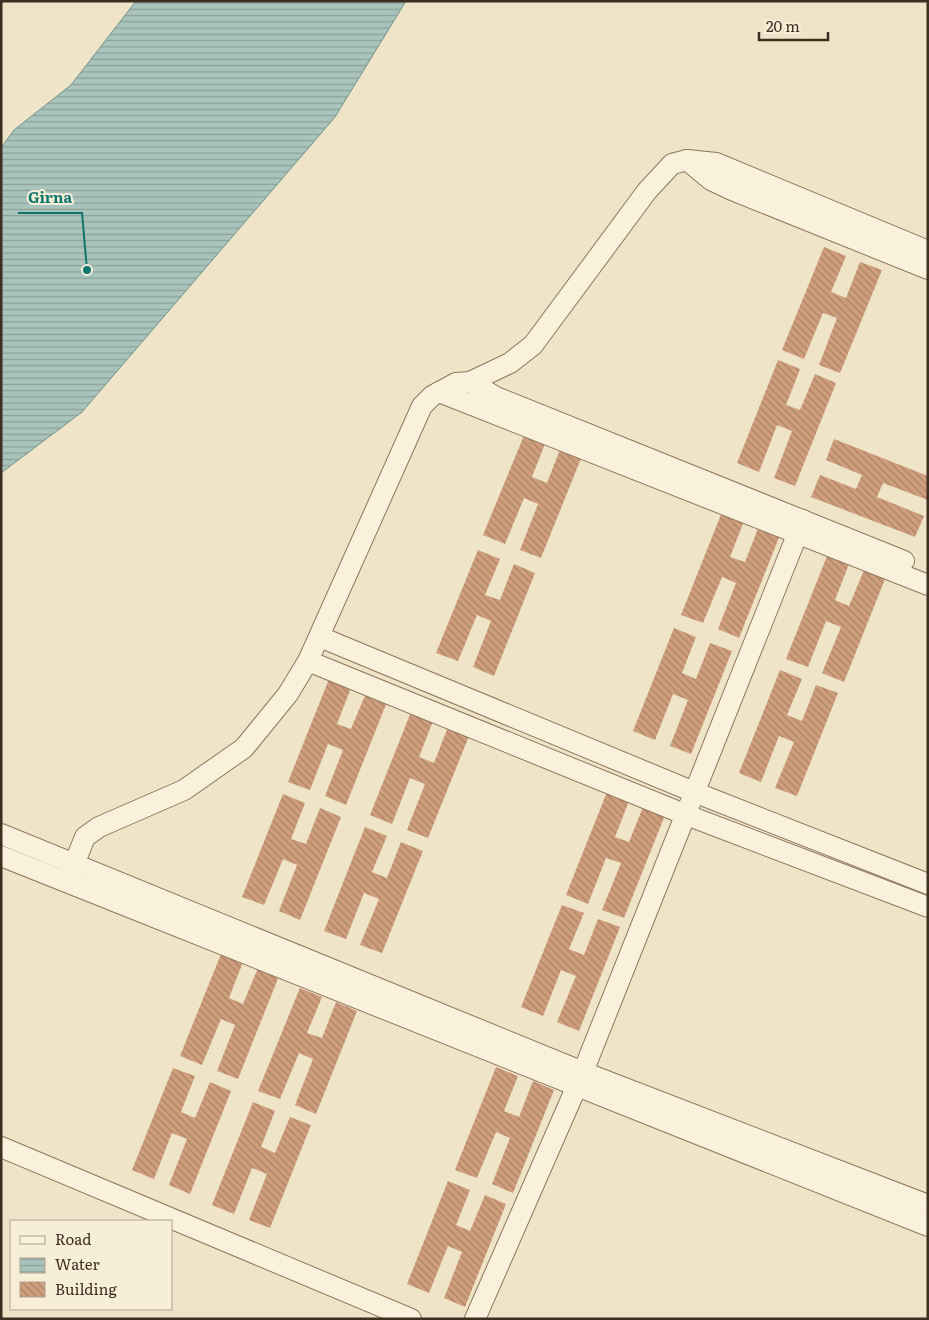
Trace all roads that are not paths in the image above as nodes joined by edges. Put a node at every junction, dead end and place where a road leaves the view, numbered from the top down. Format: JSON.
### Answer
{"nodes":[{"id":1,"x":687,"y":160,"type":"junction"},
{"id":2,"x":928,"y":250,"type":"edge"},
{"id":3,"x":928,"y":269,"type":"edge"},
{"id":4,"x":470,"y":382,"type":"junction"},
{"id":5,"x":439,"y":392,"type":"junction"},
{"id":6,"x":799,"y":527,"type":"junction"},
{"id":7,"x":928,"y":571,"type":"edge"},
{"id":8,"x":928,"y":585,"type":"edge"},
{"id":9,"x":320,"y":637,"type":"junction"},
{"id":10,"x":308,"y":661,"type":"junction"},
{"id":11,"x":694,"y":792,"type":"junction"},
{"id":12,"x":684,"y":814,"type":"junction"},
{"id":13,"x":1,"y":834,"type":"edge"},
{"id":14,"x":1,"y":856,"type":"edge"},
{"id":15,"x":73,"y":863,"type":"junction"},
{"id":16,"x":67,"y":882,"type":"junction"},
{"id":17,"x":928,"y":884,"type":"edge"},
{"id":18,"x":928,"y":907,"type":"edge"},
{"id":19,"x":580,"y":1079,"type":"junction"},
{"id":20,"x":1,"y":1147,"type":"edge"},
{"id":21,"x":928,"y":1205,"type":"edge"},
{"id":22,"x":928,"y":1226,"type":"edge"},
{"id":23,"x":411,"y":1319,"type":"edge"},
{"id":24,"x":475,"y":1319,"type":"edge"}],
"edges":[{"from":1,"to":2,"type":"street"},
{"from":1,"to":3,"type":"street"},
{"from":1,"to":4,"type":"street"},
{"from":4,"to":5,"type":"street"},
{"from":4,"to":6,"type":"street"},
{"from":5,"to":6,"type":"street"},
{"from":5,"to":9,"type":"street"},
{"from":6,"to":7,"type":"street"},
{"from":6,"to":8,"type":"street"},
{"from":6,"to":11,"type":"street"},
{"from":9,"to":10,"type":"street"},
{"from":9,"to":11,"type":"street"},
{"from":10,"to":12,"type":"street"},
{"from":10,"to":15,"type":"street"},
{"from":11,"to":12,"type":"street"},
{"from":11,"to":17,"type":"street"},
{"from":12,"to":18,"type":"street"},
{"from":12,"to":19,"type":"street"},
{"from":13,"to":15,"type":"street"},
{"from":14,"to":16,"type":"street"},
{"from":15,"to":16,"type":"street"},
{"from":15,"to":19,"type":"street"},
{"from":16,"to":19,"type":"street"},
{"from":19,"to":21,"type":"street"},
{"from":19,"to":22,"type":"street"},
{"from":19,"to":24,"type":"street"},
{"from":20,"to":23,"type":"street"}]}
